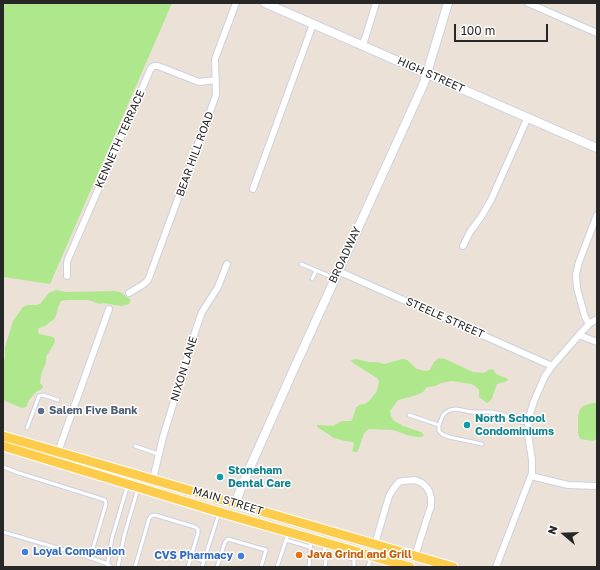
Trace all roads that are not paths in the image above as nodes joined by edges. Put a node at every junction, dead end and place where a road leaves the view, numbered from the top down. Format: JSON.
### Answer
{"nodes":[{"id":1,"x":236,"y":3,"type":"edge"},
{"id":2,"x":265,"y":3,"type":"edge"},
{"id":3,"x":376,"y":3,"type":"edge"},
{"id":4,"x":448,"y":3,"type":"edge"},
{"id":5,"x":528,"y":3,"type":"edge"},
{"id":6,"x":313,"y":24,"type":"junction"},
{"id":7,"x":597,"y":34,"type":"edge"},
{"id":8,"x":363,"y":45,"type":"junction"},
{"id":9,"x":427,"y":74,"type":"junction"},
{"id":10,"x":216,"y":80,"type":"junction"},
{"id":11,"x":528,"y":117,"type":"junction"},
{"id":12,"x":597,"y":148,"type":"edge"},
{"id":13,"x":253,"y":189,"type":"dead end"},
{"id":14,"x":597,"y":214,"type":"edge"},
{"id":15,"x":463,"y":246,"type":"dead end"},
{"id":16,"x":227,"y":264,"type":"dead end"},
{"id":17,"x":301,"y":264,"type":"dead end"},
{"id":18,"x":316,"y":271,"type":"junction"},
{"id":19,"x":336,"y":274,"type":"junction"},
{"id":20,"x":67,"y":276,"type":"dead end"},
{"id":21,"x":312,"y":279,"type":"dead end"},
{"id":22,"x":129,"y":293,"type":"dead end"},
{"id":23,"x":109,"y":309,"type":"dead end"},
{"id":24,"x":597,"y":319,"type":"edge"},
{"id":25,"x":589,"y":324,"type":"junction"},
{"id":26,"x":579,"y":335,"type":"junction"},
{"id":27,"x":597,"y":342,"type":"edge"},
{"id":28,"x":552,"y":366,"type":"junction"},
{"id":29,"x":58,"y":400,"type":"dead end"},
{"id":30,"x":410,"y":415,"type":"dead end"},
{"id":31,"x":528,"y":423,"type":"junction"},
{"id":32,"x":439,"y":425,"type":"junction"},
{"id":33,"x":27,"y":428,"type":"dead end"},
{"id":34,"x":3,"y":436,"type":"edge"},
{"id":35,"x":482,"y":444,"type":"dead end"},
{"id":36,"x":3,"y":446,"type":"edge"},
{"id":37,"x":135,"y":446,"type":"dead end"},
{"id":38,"x":58,"y":452,"type":"junction"},
{"id":39,"x":159,"y":454,"type":"junction"},
{"id":40,"x":3,"y":467,"type":"edge"},
{"id":41,"x":132,"y":473,"type":"junction"},
{"id":42,"x":142,"y":476,"type":"junction"},
{"id":43,"x":531,"y":476,"type":"junction"},
{"id":44,"x":152,"y":479,"type":"junction"},
{"id":45,"x":128,"y":484,"type":"junction"},
{"id":46,"x":597,"y":486,"type":"edge"},
{"id":47,"x":138,"y":487,"type":"junction"},
{"id":48,"x":235,"y":504,"type":"junction"},
{"id":49,"x":219,"y":512,"type":"junction"},
{"id":50,"x":3,"y":532,"type":"edge"},
{"id":51,"x":287,"y":536,"type":"junction"},
{"id":52,"x":324,"y":542,"type":"junction"},
{"id":53,"x":310,"y":543,"type":"junction"},
{"id":54,"x":375,"y":544,"type":"junction"},
{"id":55,"x":354,"y":555,"type":"junction"},
{"id":56,"x":371,"y":556,"type":"junction"},
{"id":57,"x":415,"y":556,"type":"junction"},
{"id":58,"x":191,"y":557,"type":"junction"},
{"id":59,"x":90,"y":558,"type":"junction"},
{"id":60,"x":204,"y":561,"type":"junction"},
{"id":61,"x":396,"y":565,"type":"edge"},
{"id":62,"x":108,"y":566,"type":"edge"},
{"id":63,"x":111,"y":567,"type":"edge"},
{"id":64,"x":118,"y":567,"type":"edge"},
{"id":65,"x":135,"y":567,"type":"edge"},
{"id":66,"x":188,"y":567,"type":"edge"},
{"id":67,"x":202,"y":567,"type":"edge"},
{"id":68,"x":218,"y":567,"type":"edge"},
{"id":69,"x":261,"y":567,"type":"edge"},
{"id":70,"x":277,"y":567,"type":"edge"},
{"id":71,"x":309,"y":567,"type":"edge"},
{"id":72,"x":325,"y":567,"type":"edge"},
{"id":73,"x":354,"y":567,"type":"edge"},
{"id":74,"x":368,"y":567,"type":"edge"},
{"id":75,"x":410,"y":567,"type":"edge"},
{"id":76,"x":453,"y":567,"type":"edge"},
{"id":77,"x":496,"y":567,"type":"edge"}],
"edges":[{"from":1,"to":10,"type":"street","name":"BEAR HILL ROAD"},
{"from":2,"to":6,"type":"main road","name":"HIGH STREET"},
{"from":3,"to":8,"type":"street"},
{"from":4,"to":9,"type":"main road","name":"BROADWAY"},
{"from":5,"to":7,"type":"street"},
{"from":6,"to":8,"type":"main road","name":"HIGH STREET"},
{"from":6,"to":13,"type":"street"},
{"from":8,"to":9,"type":"main road","name":"HIGH STREET"},
{"from":9,"to":11,"type":"main road","name":"HIGH STREET"},
{"from":9,"to":19,"type":"main road","name":"BROADWAY"},
{"from":10,"to":20,"type":"street","name":"KENNETH TERRACE"},
{"from":10,"to":22,"type":"street","name":"BEAR HILL ROAD"},
{"from":11,"to":12,"type":"main road","name":"HIGH STREET"},
{"from":11,"to":15,"type":"street"},
{"from":14,"to":25,"type":"street"},
{"from":16,"to":39,"type":"street","name":"NIXON LANE"},
{"from":17,"to":18,"type":"lane"},
{"from":18,"to":19,"type":"lane"},
{"from":18,"to":21,"type":"lane"},
{"from":19,"to":28,"type":"street","name":"STEELE STREET"},
{"from":19,"to":48,"type":"main road","name":"BROADWAY"},
{"from":23,"to":38,"type":"street"},
{"from":24,"to":25,"type":"street"},
{"from":25,"to":26,"type":"street"},
{"from":26,"to":27,"type":"street"},
{"from":26,"to":28,"type":"street"},
{"from":28,"to":31,"type":"street"},
{"from":29,"to":33,"type":"lane"},
{"from":30,"to":32,"type":"lane"},
{"from":31,"to":32,"type":"lane"},
{"from":31,"to":43,"type":"street"},
{"from":32,"to":35,"type":"lane"},
{"from":34,"to":38,"type":"main road","name":"MAIN STREET"},
{"from":36,"to":45,"type":"main road","name":"MAIN STREET"},
{"from":37,"to":39,"type":"lane"},
{"from":38,"to":41,"type":"main road","name":"MAIN STREET"},
{"from":39,"to":44,"type":"street","name":"NIXON LANE"},
{"from":40,"to":59,"type":"lane"},
{"from":41,"to":42,"type":"main road","name":"MAIN STREET"},
{"from":41,"to":45,"type":"lane"},
{"from":42,"to":44,"type":"main road","name":"MAIN STREET"},
{"from":42,"to":47,"type":"lane"},
{"from":43,"to":46,"type":"street"},
{"from":43,"to":77,"type":"street"},
{"from":44,"to":48,"type":"main road","name":"MAIN STREET"},
{"from":45,"to":47,"type":"main road","name":"MAIN STREET"},
{"from":45,"to":62,"type":"lane"},
{"from":47,"to":49,"type":"main road","name":"MAIN STREET"},
{"from":47,"to":64,"type":"lane"},
{"from":48,"to":54,"type":"main road","name":"MAIN STREET"},
{"from":49,"to":51,"type":"main road","name":"MAIN STREET"},
{"from":49,"to":60,"type":"lane"},
{"from":50,"to":59,"type":"lane"},
{"from":51,"to":53,"type":"main road","name":"MAIN STREET"},
{"from":51,"to":70,"type":"lane"},
{"from":52,"to":53,"type":"main road","name":"MAIN STREET"},
{"from":52,"to":55,"type":"main road","name":"MAIN STREET"},
{"from":52,"to":72,"type":"lane"},
{"from":53,"to":71,"type":"lane"},
{"from":54,"to":57,"type":"main road","name":"MAIN STREET"},
{"from":54,"to":57,"type":"street"},
{"from":55,"to":56,"type":"main road","name":"MAIN STREET"},
{"from":55,"to":73,"type":"lane"},
{"from":56,"to":61,"type":"main road","name":"MAIN STREET"},
{"from":56,"to":74,"type":"lane"},
{"from":57,"to":76,"type":"main road","name":"MAIN STREET"},
{"from":58,"to":60,"type":"lane"},
{"from":58,"to":65,"type":"lane"},
{"from":58,"to":66,"type":"lane"},
{"from":59,"to":62,"type":"lane"},
{"from":60,"to":67,"type":"lane"},
{"from":61,"to":75,"type":"main road","name":"MAIN STREET"},
{"from":62,"to":63,"type":"lane"},
{"from":68,"to":69,"type":"lane"}]}
